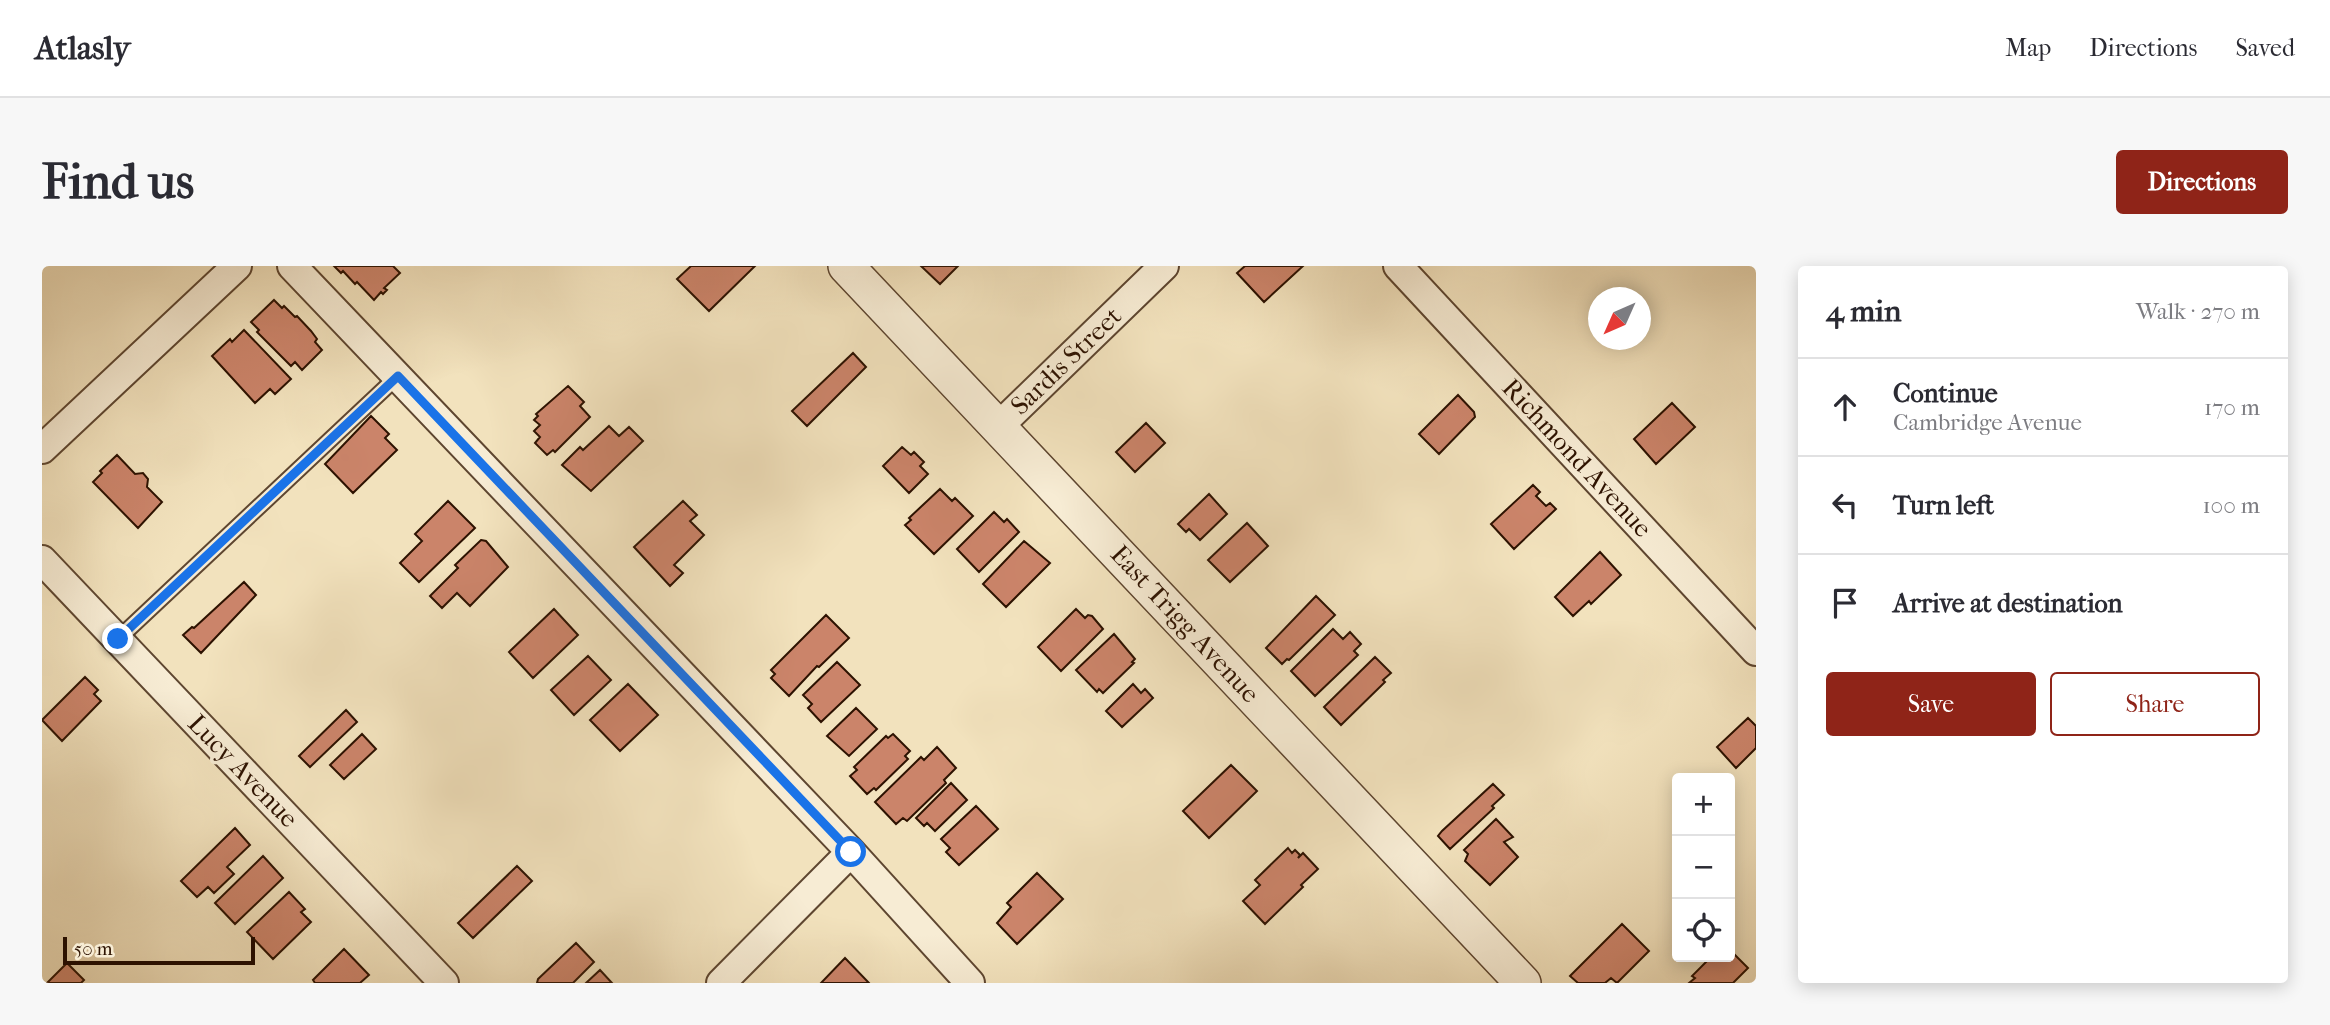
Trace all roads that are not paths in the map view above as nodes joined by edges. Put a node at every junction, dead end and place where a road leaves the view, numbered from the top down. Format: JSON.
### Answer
{"nodes":[{"id":1,"x":237,"y":266,"type":"edge"},
{"id":2,"x":292,"y":266,"type":"edge"},
{"id":3,"x":846,"y":266,"type":"edge"},
{"id":4,"x":1164,"y":266,"type":"edge"},
{"id":5,"x":1398,"y":266,"type":"edge"},
{"id":6,"x":398,"y":376,"type":"junction"},
{"id":7,"x":999,"y":426,"type":"junction"},
{"id":8,"x":42,"y":449,"type":"edge"},
{"id":9,"x":42,"y":560,"type":"edge"},
{"id":10,"x":118,"y":639,"type":"junction"},
{"id":11,"x":1756,"y":651,"type":"edge"},
{"id":12,"x":851,"y":852,"type":"junction"},
{"id":13,"x":444,"y":983,"type":"edge"},
{"id":14,"x":721,"y":983,"type":"edge"},
{"id":15,"x":970,"y":983,"type":"edge"},
{"id":16,"x":1523,"y":983,"type":"edge"}],
"edges":[{"from":1,"to":8,"type":"street"},
{"from":2,"to":6,"type":"street"},
{"from":3,"to":7,"type":"street","name":"East Trigg Avenue"},
{"from":4,"to":7,"type":"street","name":"Sardis Street"},
{"from":5,"to":11,"type":"street","name":"Richmond Avenue"},
{"from":6,"to":10,"type":"lane"},
{"from":6,"to":12,"type":"street"},
{"from":7,"to":16,"type":"street","name":"East Trigg Avenue"},
{"from":9,"to":10,"type":"street","name":"Lucy Avenue"},
{"from":10,"to":13,"type":"street","name":"Lucy Avenue"},
{"from":12,"to":14,"type":"street"},
{"from":12,"to":15,"type":"street"}]}
